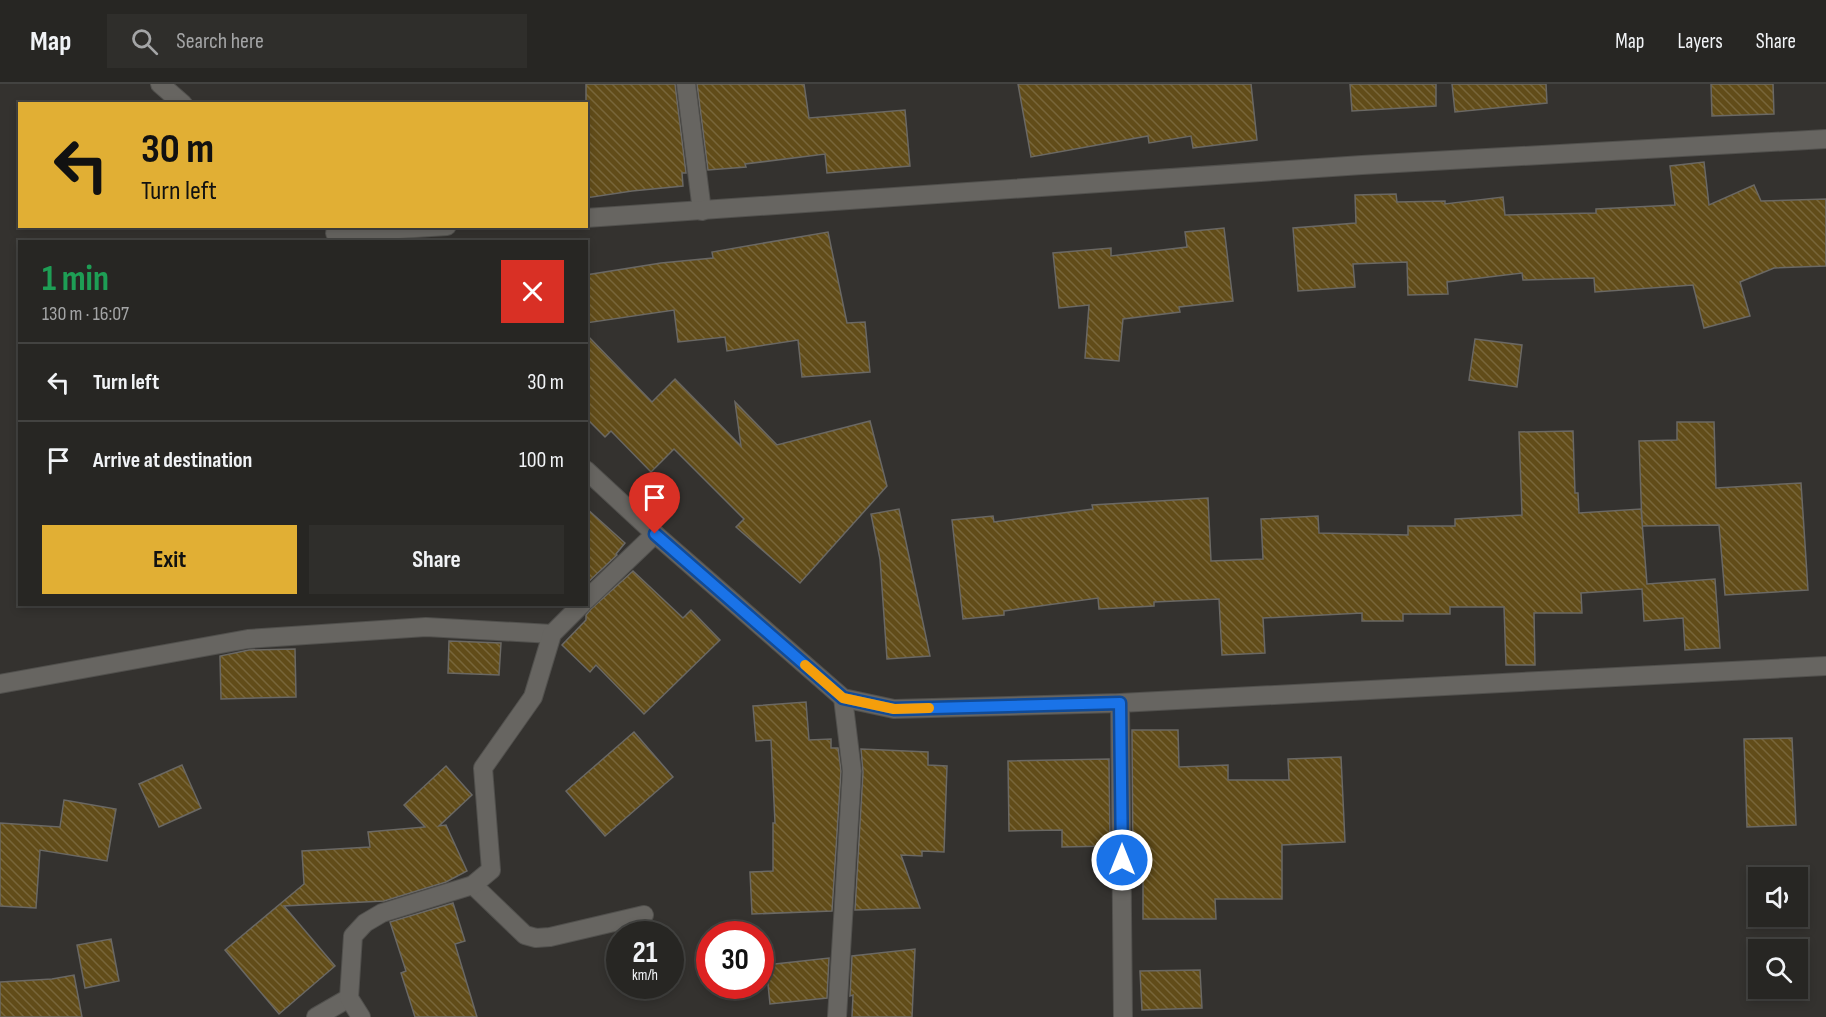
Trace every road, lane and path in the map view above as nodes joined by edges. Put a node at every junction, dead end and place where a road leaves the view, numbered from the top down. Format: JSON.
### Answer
{"nodes":[{"id":1,"x":160,"y":84,"type":"edge"},
{"id":2,"x":686,"y":84,"type":"edge"},
{"id":3,"x":181,"y":102,"type":"edge"},
{"id":4,"x":1826,"y":139,"type":"edge"},
{"id":5,"x":702,"y":211,"type":"junction"},
{"id":6,"x":588,"y":218,"type":"edge"},
{"id":7,"x":419,"y":228,"type":"edge"},
{"id":8,"x":335,"y":234,"type":"edge"},
{"id":9,"x":588,"y":472,"type":"edge"},
{"id":10,"x":655,"y":534,"type":"junction"},
{"id":11,"x":588,"y":598,"type":"edge"},
{"id":12,"x":580,"y":606,"type":"edge"},
{"id":13,"x":552,"y":634,"type":"junction"},
{"id":14,"x":1826,"y":666,"type":"edge"},
{"id":15,"x":0,"y":684,"type":"edge"},
{"id":16,"x":843,"y":698,"type":"junction"},
{"id":17,"x":1120,"y":703,"type":"junction"},
{"id":18,"x":473,"y":885,"type":"junction"},
{"id":19,"x":644,"y":915,"type":"dead end"},
{"id":20,"x":349,"y":998,"type":"junction"},
{"id":21,"x":316,"y":1017,"type":"edge"},
{"id":22,"x":361,"y":1017,"type":"edge"},
{"id":23,"x":837,"y":1017,"type":"edge"},
{"id":24,"x":1123,"y":1017,"type":"edge"}],
"edges":[{"from":1,"to":3,"type":"street"},
{"from":2,"to":5,"type":"street"},
{"from":4,"to":5,"type":"street"},
{"from":5,"to":6,"type":"street"},
{"from":7,"to":8,"type":"street"},
{"from":9,"to":10,"type":"street"},
{"from":10,"to":11,"type":"street"},
{"from":10,"to":16,"type":"street"},
{"from":12,"to":13,"type":"street"},
{"from":13,"to":15,"type":"street"},
{"from":13,"to":18,"type":"street"},
{"from":14,"to":17,"type":"street"},
{"from":16,"to":17,"type":"street"},
{"from":16,"to":23,"type":"street"},
{"from":17,"to":24,"type":"street"},
{"from":18,"to":19,"type":"street"},
{"from":18,"to":20,"type":"street"},
{"from":20,"to":21,"type":"street"},
{"from":20,"to":22,"type":"street"}]}
